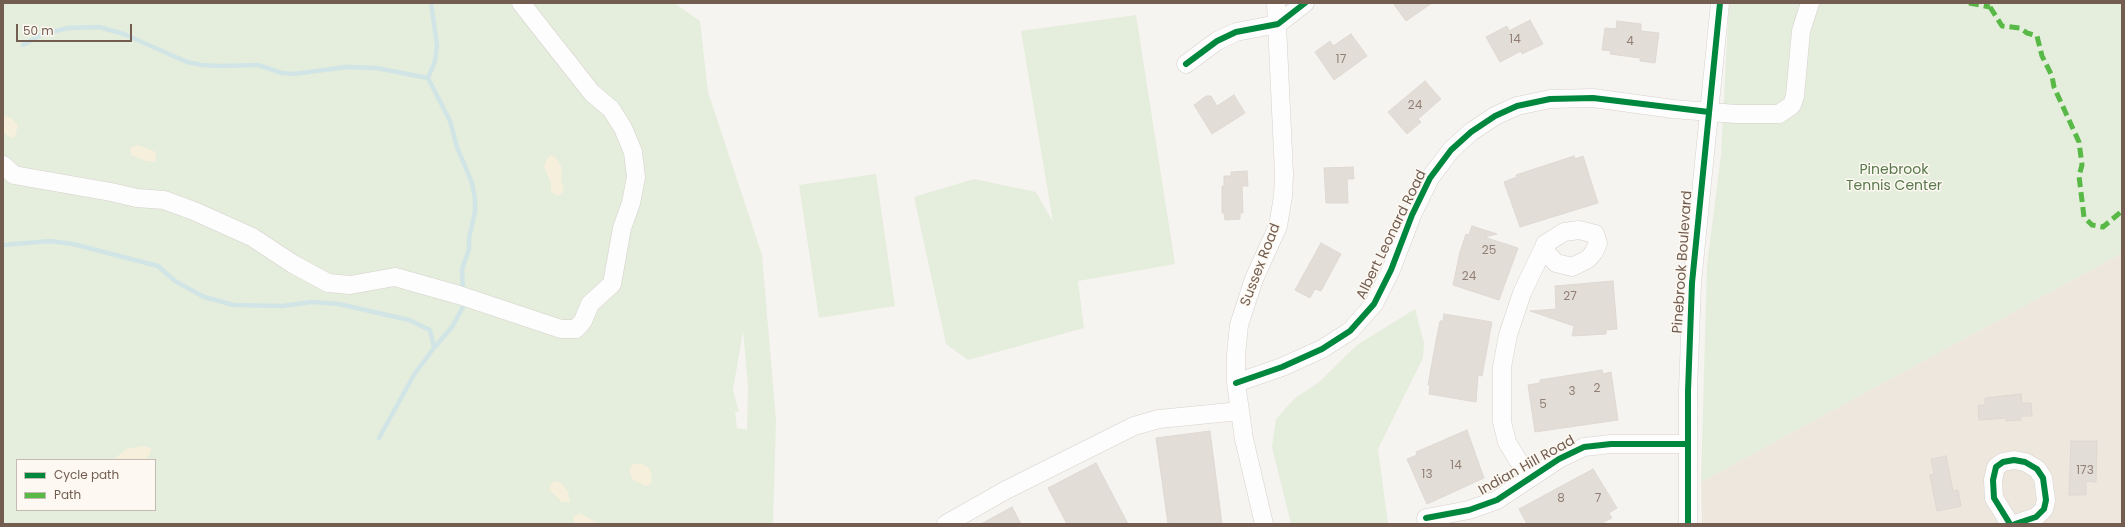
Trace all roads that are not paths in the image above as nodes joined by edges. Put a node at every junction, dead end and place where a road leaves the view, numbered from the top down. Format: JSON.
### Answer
{"nodes":[{"id":1,"x":521,"y":3,"type":"edge"},
{"id":2,"x":1276,"y":3,"type":"edge"},
{"id":3,"x":1305,"y":3,"type":"edge"},
{"id":4,"x":1720,"y":3,"type":"edge"},
{"id":5,"x":1810,"y":3,"type":"edge"},
{"id":6,"x":1278,"y":24,"type":"junction"},
{"id":7,"x":1186,"y":64,"type":"dead end"},
{"id":8,"x":1709,"y":112,"type":"junction"},
{"id":9,"x":3,"y":165,"type":"edge"},
{"id":10,"x":1543,"y":249,"type":"dead end"},
{"id":11,"x":1236,"y":383,"type":"junction"},
{"id":12,"x":1240,"y":411,"type":"junction"},
{"id":13,"x":1688,"y":444,"type":"junction"},
{"id":14,"x":1529,"y":478,"type":"junction"},
{"id":15,"x":1426,"y":518,"type":"dead end"},
{"id":16,"x":946,"y":524,"type":"edge"},
{"id":17,"x":1264,"y":524,"type":"edge"},
{"id":18,"x":1688,"y":524,"type":"edge"},
{"id":19,"x":2010,"y":524,"type":"edge"},
{"id":20,"x":2015,"y":524,"type":"edge"}],
"edges":[{"from":1,"to":9,"type":"street"},
{"from":2,"to":6,"type":"street","name":"Sussex Road"},
{"from":3,"to":6,"type":"street"},
{"from":4,"to":8,"type":"street","name":"Pinebrook Boulevard"},
{"from":5,"to":8,"type":"street","name":"Albert Leonard Road"},
{"from":6,"to":7,"type":"street"},
{"from":6,"to":11,"type":"street","name":"Sussex Road"},
{"from":8,"to":11,"type":"street","name":"Albert Leonard Road"},
{"from":8,"to":13,"type":"street","name":"Pinebrook Boulevard"},
{"from":10,"to":14,"type":"street","name":"Indian Hill Road"},
{"from":11,"to":12,"type":"street","name":"Sussex Road"},
{"from":12,"to":16,"type":"street"},
{"from":12,"to":17,"type":"street","name":"Sussex Road"},
{"from":13,"to":14,"type":"street","name":"Indian Hill Road"},
{"from":13,"to":18,"type":"street","name":"Pinebrook Boulevard"},
{"from":14,"to":15,"type":"street","name":"Indian Hill Road"},
{"from":19,"to":20,"type":"street"}]}
